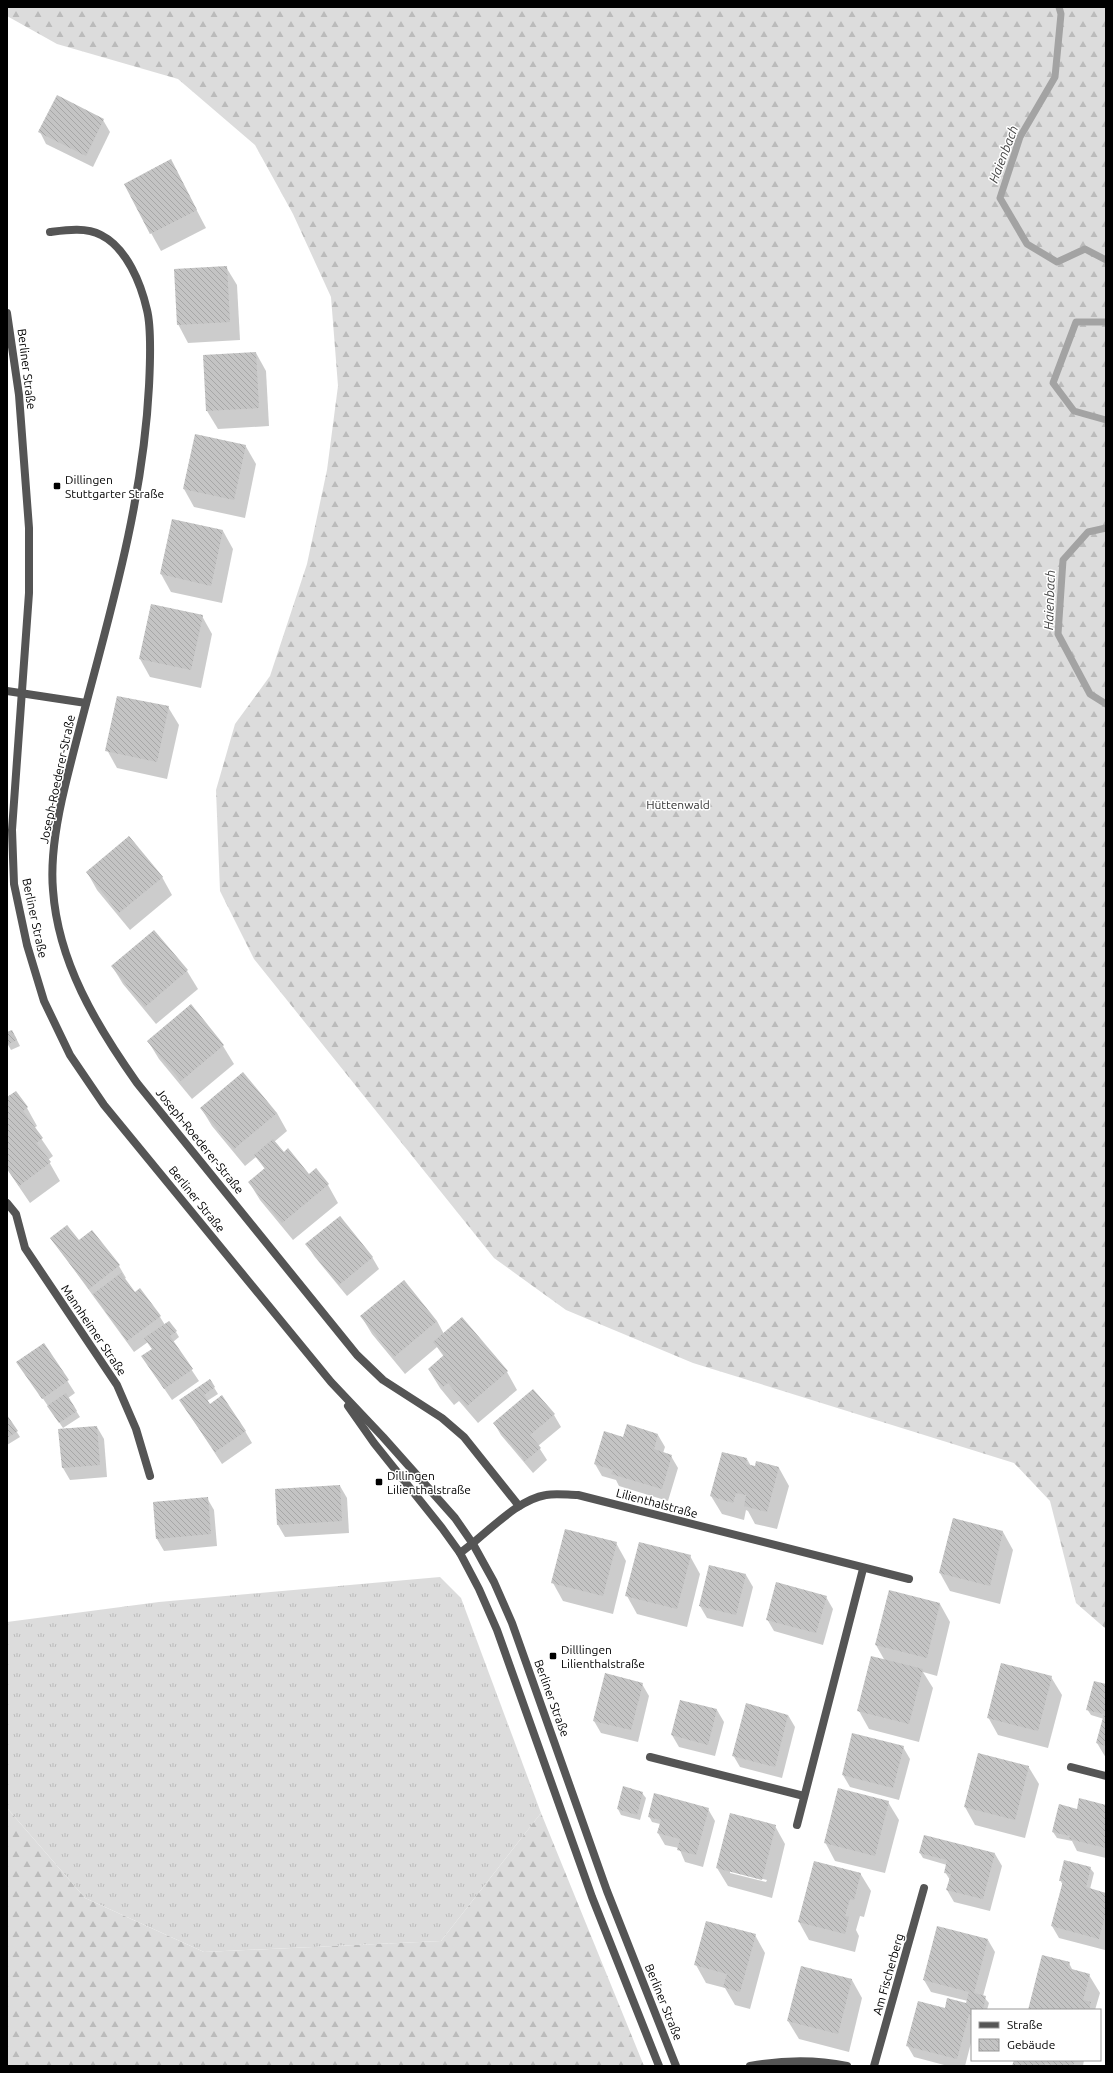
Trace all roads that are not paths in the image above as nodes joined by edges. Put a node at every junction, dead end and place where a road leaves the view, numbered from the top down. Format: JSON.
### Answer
{"nodes":[{"id":1,"x":50,"y":232,"type":"dead end"},
{"id":2,"x":7,"y":313,"type":"edge"},
{"id":3,"x":7,"y":691,"type":"edge"},
{"id":4,"x":22,"y":693,"type":"junction"},
{"id":5,"x":86,"y":703,"type":"junction"},
{"id":6,"x":7,"y":1203,"type":"edge"},
{"id":7,"x":331,"y":1382,"type":"junction"},
{"id":8,"x":150,"y":1476,"type":"dead end"},
{"id":9,"x":519,"y":1506,"type":"junction"},
{"id":10,"x":473,"y":1544,"type":"junction"},
{"id":11,"x":460,"y":1553,"type":"junction"},
{"id":12,"x":863,"y":1569,"type":"junction"},
{"id":13,"x":909,"y":1579,"type":"dead end"},
{"id":14,"x":650,"y":1757,"type":"dead end"},
{"id":15,"x":1071,"y":1767,"type":"dead end"},
{"id":16,"x":1106,"y":1776,"type":"edge"},
{"id":17,"x":804,"y":1796,"type":"junction"},
{"id":18,"x":797,"y":1824,"type":"dead end"},
{"id":19,"x":924,"y":1888,"type":"dead end"},
{"id":20,"x":659,"y":2066,"type":"edge"},
{"id":21,"x":676,"y":2066,"type":"edge"},
{"id":22,"x":750,"y":2066,"type":"edge"},
{"id":23,"x":847,"y":2066,"type":"edge"},
{"id":24,"x":874,"y":2066,"type":"edge"}],
"edges":[{"from":1,"to":5,"type":"street","name":"Joseph-Roederer-Straße"},
{"from":2,"to":4,"type":"street","name":"Berliner Straße"},
{"from":3,"to":4,"type":"street","name":"Joseph-Roederer-Straße"},
{"from":4,"to":5,"type":"street","name":"Joseph-Roederer-Straße"},
{"from":4,"to":7,"type":"street","name":"Berliner Straße"},
{"from":5,"to":9,"type":"street","name":"Joseph-Roederer-Straße"},
{"from":6,"to":8,"type":"street","name":"Mannheimer Straße"},
{"from":7,"to":10,"type":"street","name":"Berliner Straße"},
{"from":7,"to":11,"type":"street","name":"Berliner Straße"},
{"from":9,"to":10,"type":"street","name":"Lilienthalstraße"},
{"from":9,"to":12,"type":"street","name":"Lilienthalstraße"},
{"from":10,"to":11,"type":"street","name":"Lilienthalstraße"},
{"from":10,"to":21,"type":"street","name":"Berliner Straße"},
{"from":11,"to":20,"type":"street","name":"Berliner Straße"},
{"from":12,"to":13,"type":"street","name":"Lilienthalstraße"},
{"from":12,"to":17,"type":"street"},
{"from":14,"to":17,"type":"street"},
{"from":15,"to":16,"type":"street"},
{"from":17,"to":18,"type":"street"},
{"from":19,"to":24,"type":"street","name":"Am Fischerberg"},
{"from":22,"to":23,"type":"street"}]}
